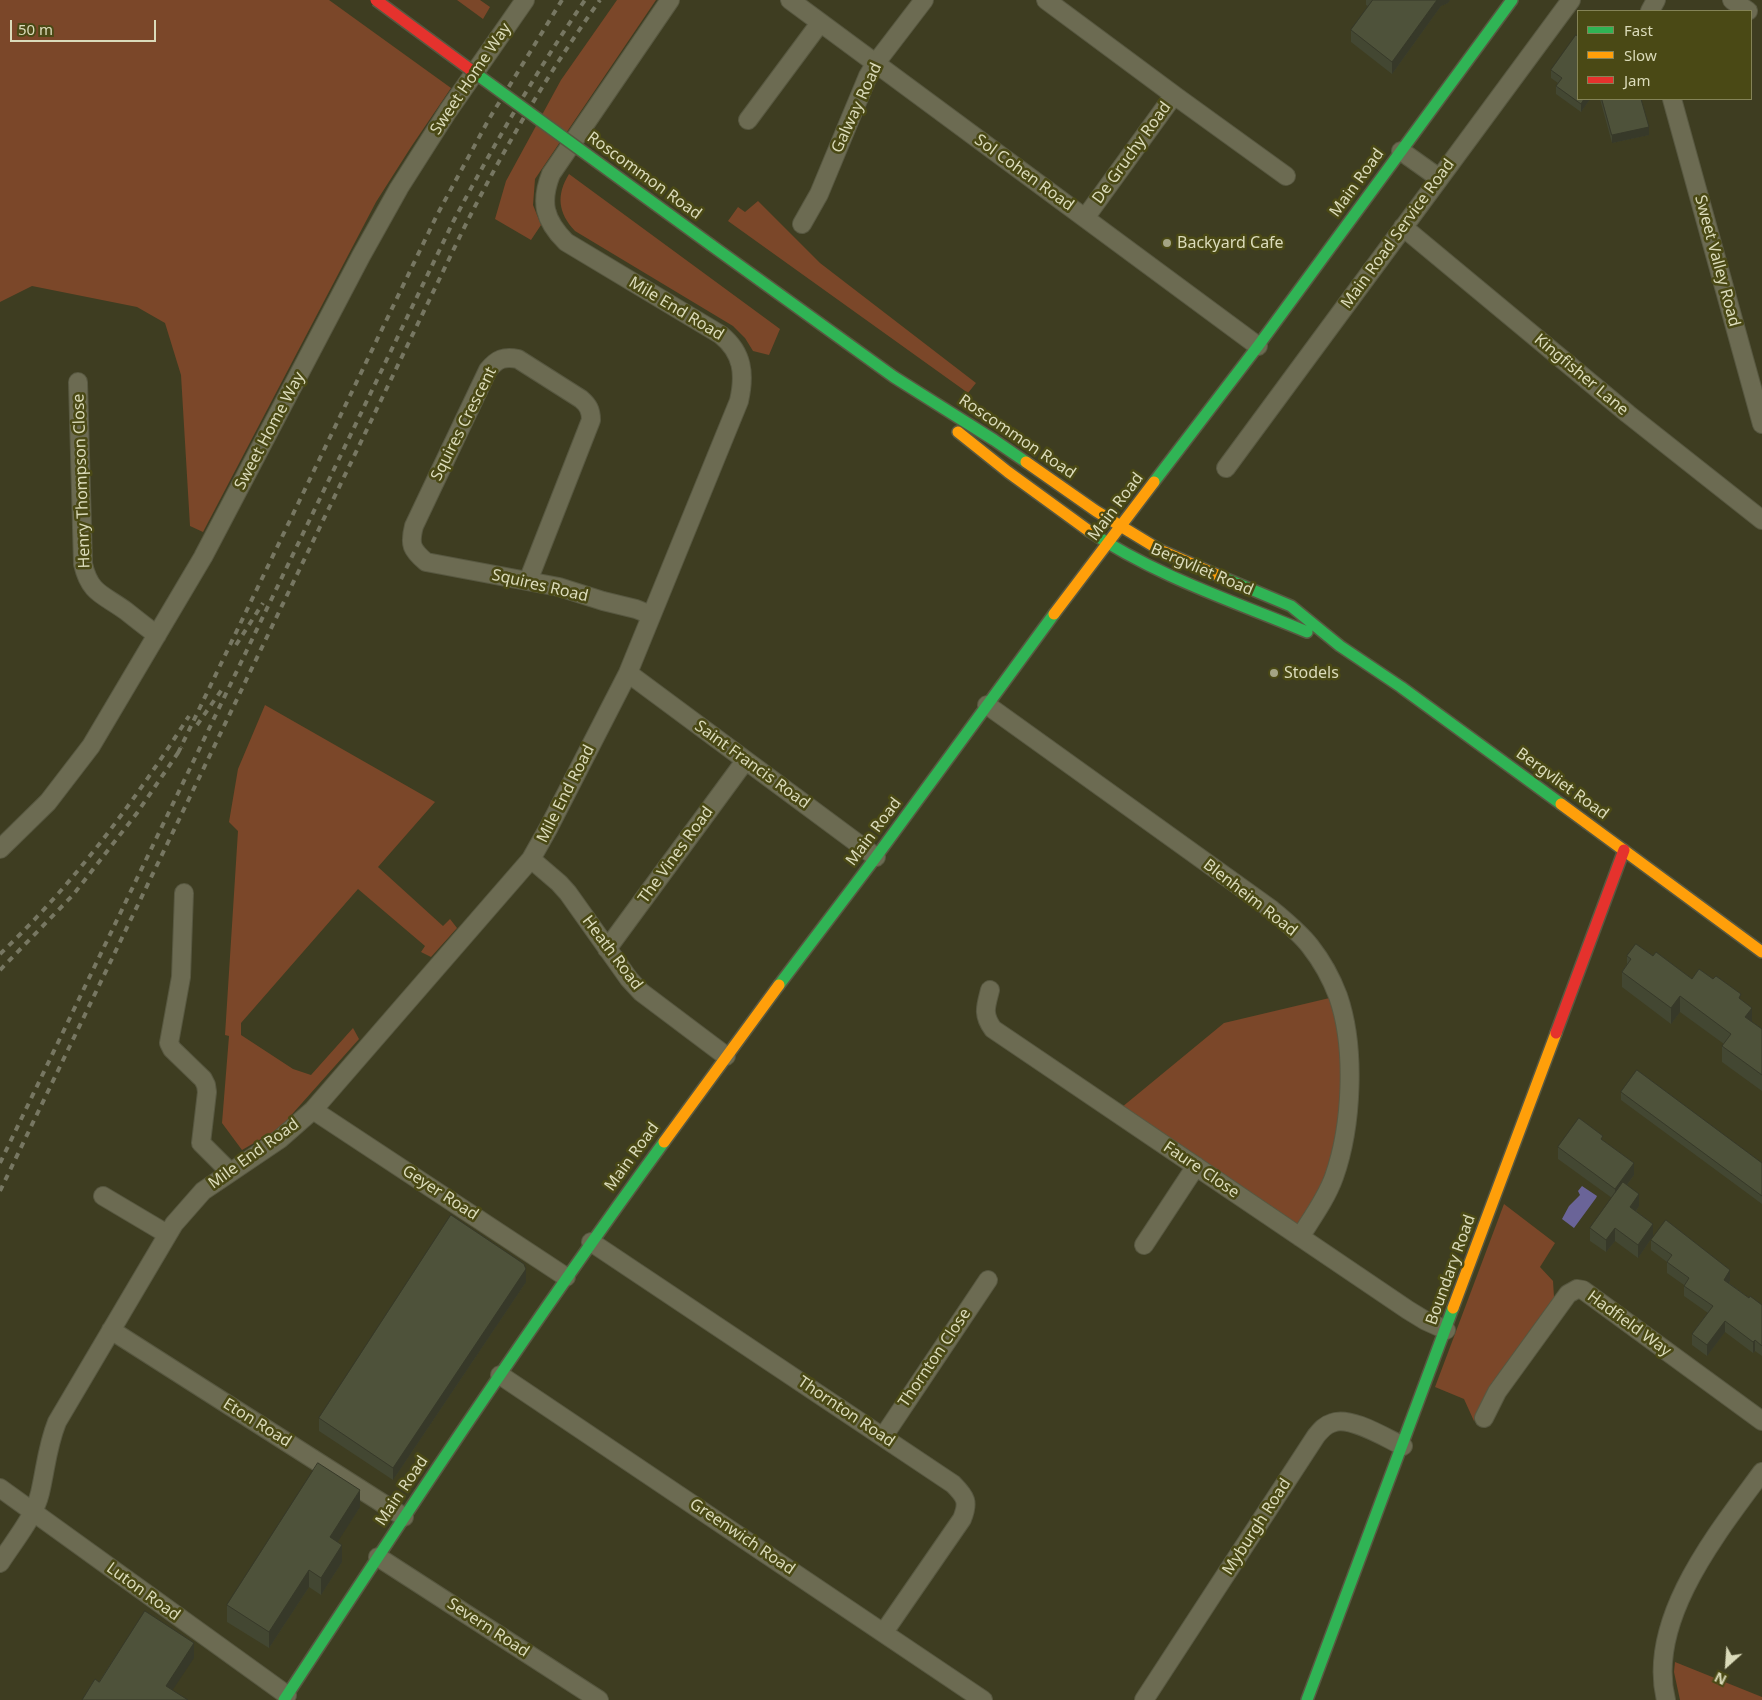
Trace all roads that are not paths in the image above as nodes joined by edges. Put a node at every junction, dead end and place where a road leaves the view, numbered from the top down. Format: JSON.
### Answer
{"nodes":[{"id":1,"x":376,"y":0,"type":"edge"},
{"id":2,"x":525,"y":0,"type":"edge"},
{"id":3,"x":670,"y":0,"type":"edge"},
{"id":4,"x":790,"y":0,"type":"edge"},
{"id":5,"x":924,"y":0,"type":"edge"},
{"id":6,"x":1046,"y":0,"type":"edge"},
{"id":7,"x":1512,"y":0,"type":"edge"},
{"id":8,"x":1571,"y":0,"type":"edge"},
{"id":9,"x":1732,"y":0,"type":"edge"},
{"id":10,"x":1746,"y":10,"type":"edge"},
{"id":11,"x":820,"y":23,"type":"junction"},
{"id":12,"x":875,"y":64,"type":"junction"},
{"id":13,"x":1174,"y":95,"type":"junction"},
{"id":14,"x":1672,"y":100,"type":"edge"},
{"id":15,"x":748,"y":120,"type":"dead end"},
{"id":16,"x":1400,"y":151,"type":"junction"},
{"id":17,"x":1286,"y":176,"type":"dead end"},
{"id":18,"x":1440,"y":178,"type":"junction"},
{"id":19,"x":1084,"y":218,"type":"junction"},
{"id":20,"x":802,"y":224,"type":"dead end"},
{"id":21,"x":1403,"y":227,"type":"junction"},
{"id":22,"x":1258,"y":346,"type":"junction"},
{"id":23,"x":894,"y":377,"type":"junction"},
{"id":24,"x":78,"y":382,"type":"dead end"},
{"id":25,"x":1762,"y":424,"type":"edge"},
{"id":26,"x":1226,"y":468,"type":"dead end"},
{"id":27,"x":1762,"y":520,"type":"edge"},
{"id":28,"x":1122,"y":526,"type":"junction"},
{"id":29,"x":1108,"y":544,"type":"junction"},
{"id":30,"x":426,"y":562,"type":"joint"},
{"id":31,"x":528,"y":581,"type":"junction"},
{"id":32,"x":651,"y":615,"type":"junction"},
{"id":33,"x":157,"y":635,"type":"junction"},
{"id":34,"x":1340,"y":646,"type":"junction"},
{"id":35,"x":628,"y":674,"type":"junction"},
{"id":36,"x":986,"y":705,"type":"junction"},
{"id":37,"x":745,"y":761,"type":"junction"},
{"id":38,"x":0,"y":850,"type":"edge"},
{"id":39,"x":1624,"y":850,"type":"junction"},
{"id":40,"x":876,"y":857,"type":"junction"},
{"id":41,"x":531,"y":859,"type":"junction"},
{"id":42,"x":184,"y":894,"type":"dead end"},
{"id":43,"x":607,"y":949,"type":"junction"},
{"id":44,"x":1762,"y":952,"type":"edge"},
{"id":45,"x":990,"y":990,"type":"dead end"},
{"id":46,"x":726,"y":1056,"type":"junction"},
{"id":47,"x":313,"y":1110,"type":"junction"},
{"id":48,"x":1196,"y":1166,"type":"junction"},
{"id":49,"x":230,"y":1172,"type":"junction"},
{"id":50,"x":103,"y":1196,"type":"dead end"},
{"id":51,"x":167,"y":1234,"type":"junction"},
{"id":52,"x":1300,"y":1237,"type":"junction"},
{"id":53,"x":591,"y":1242,"type":"junction"},
{"id":54,"x":1144,"y":1245,"type":"dead end"},
{"id":55,"x":566,"y":1277,"type":"junction"},
{"id":56,"x":988,"y":1280,"type":"dead end"},
{"id":57,"x":111,"y":1330,"type":"junction"},
{"id":58,"x":1446,"y":1330,"type":"junction"},
{"id":59,"x":500,"y":1375,"type":"junction"},
{"id":60,"x":1484,"y":1418,"type":"dead end"},
{"id":61,"x":1762,"y":1421,"type":"edge"},
{"id":62,"x":882,"y":1437,"type":"junction"},
{"id":63,"x":1403,"y":1446,"type":"junction"},
{"id":64,"x":1762,"y":1472,"type":"edge"},
{"id":65,"x":0,"y":1488,"type":"edge"},
{"id":66,"x":33,"y":1512,"type":"junction"},
{"id":67,"x":404,"y":1517,"type":"junction"},
{"id":68,"x":378,"y":1557,"type":"junction"},
{"id":69,"x":0,"y":1563,"type":"edge"},
{"id":70,"x":884,"y":1632,"type":"junction"},
{"id":71,"x":286,"y":1698,"type":"edge"},
{"id":72,"x":599,"y":1700,"type":"edge"},
{"id":73,"x":983,"y":1700,"type":"edge"},
{"id":74,"x":1144,"y":1700,"type":"edge"},
{"id":75,"x":1307,"y":1700,"type":"edge"},
{"id":76,"x":1666,"y":1700,"type":"edge"}],
"edges":[{"from":1,"to":23,"type":"street","name":"Roscommon Road","bridge":true},
{"from":2,"to":33,"type":"street","name":"Sweet Home Way"},
{"from":3,"to":32,"type":"street","name":"Mile End Road"},
{"from":4,"to":11,"type":"street","name":"Sol Cohen Road"},
{"from":5,"to":12,"type":"street","name":"Galway Road"},
{"from":6,"to":13,"type":"street","name":"De Gruchy Road"},
{"from":7,"to":16,"type":"street","name":"Main Road"},
{"from":8,"to":18,"type":"street","name":"Main Road Service Road"},
{"from":9,"to":10,"type":"street"},
{"from":11,"to":12,"type":"street","name":"Sol Cohen Road"},
{"from":11,"to":15,"type":"street"},
{"from":12,"to":19,"type":"street","name":"Sol Cohen Road"},
{"from":12,"to":20,"type":"street","name":"Galway Road"},
{"from":13,"to":17,"type":"street"},
{"from":13,"to":19,"type":"street","name":"De Gruchy Road"},
{"from":14,"to":25,"type":"street","name":"Sweet Valley Road"},
{"from":16,"to":18,"type":"street"},
{"from":16,"to":22,"type":"street","name":"Main Road"},
{"from":18,"to":21,"type":"street","name":"Main Road Service Road"},
{"from":19,"to":22,"type":"street","name":"Sol Cohen Road"},
{"from":21,"to":26,"type":"street","name":"Main Road Service Road"},
{"from":21,"to":27,"type":"street","name":"Kingfisher Lane"},
{"from":22,"to":28,"type":"street","name":"Main Road"},
{"from":23,"to":28,"type":"street","name":"Roscommon Road"},
{"from":23,"to":29,"type":"street","name":"Roscommon Road"},
{"from":24,"to":33,"type":"street","name":"Henry Thompson Close"},
{"from":28,"to":29,"type":"street","name":"Main Road"},
{"from":28,"to":34,"type":"street","name":"Bergvliet Road"},
{"from":29,"to":34,"type":"street","name":"Bergvliet Road"},
{"from":29,"to":36,"type":"street","name":"Main Road"},
{"from":30,"to":31,"type":"street","name":"Squires Road"},
{"from":30,"to":31,"type":"street","name":"Squires Crescent"},
{"from":31,"to":32,"type":"street","name":"Squires Road"},
{"from":32,"to":35,"type":"street","name":"Mile End Road"},
{"from":33,"to":38,"type":"street","name":"Sweet Home Way"},
{"from":34,"to":39,"type":"street","name":"Bergvliet Road"},
{"from":35,"to":37,"type":"street","name":"Saint Francis Road"},
{"from":35,"to":41,"type":"street","name":"Mile End Road"},
{"from":36,"to":40,"type":"street","name":"Main Road"},
{"from":36,"to":52,"type":"street","name":"Blenheim Road"},
{"from":37,"to":40,"type":"street","name":"Saint Francis Road"},
{"from":37,"to":43,"type":"street","name":"The Vines Road"},
{"from":39,"to":44,"type":"street","name":"Bergvliet Road"},
{"from":39,"to":58,"type":"street","name":"Boundary Road"},
{"from":40,"to":46,"type":"street","name":"Main Road"},
{"from":41,"to":43,"type":"street","name":"Heath Road"},
{"from":41,"to":47,"type":"street","name":"Mile End Road"},
{"from":42,"to":49,"type":"street"},
{"from":43,"to":46,"type":"street","name":"Heath Road"},
{"from":45,"to":48,"type":"street","name":"Faure Close"},
{"from":46,"to":53,"type":"street","name":"Main Road"},
{"from":47,"to":49,"type":"street","name":"Mile End Road"},
{"from":47,"to":55,"type":"street","name":"Geyer Road"},
{"from":48,"to":52,"type":"street","name":"Faure Close"},
{"from":48,"to":54,"type":"street"},
{"from":49,"to":51,"type":"street","name":"Mile End Road"},
{"from":50,"to":51,"type":"street"},
{"from":51,"to":57,"type":"street","name":"Mile End Road"},
{"from":52,"to":58,"type":"street","name":"Faure Close"},
{"from":53,"to":55,"type":"street","name":"Main Road"},
{"from":53,"to":62,"type":"street","name":"Thornton Road"},
{"from":55,"to":59,"type":"street","name":"Main Road"},
{"from":56,"to":62,"type":"street","name":"Thornton Close"},
{"from":57,"to":66,"type":"street","name":"Mile End Road"},
{"from":57,"to":67,"type":"street","name":"Eton Road"},
{"from":58,"to":63,"type":"street","name":"Boundary Road"},
{"from":59,"to":67,"type":"street","name":"Main Road"},
{"from":59,"to":70,"type":"street","name":"Greenwich Road"},
{"from":60,"to":61,"type":"street","name":"Hadfield Way"},
{"from":62,"to":70,"type":"street","name":"Thornton Road"},
{"from":63,"to":74,"type":"street","name":"Myburgh Road"},
{"from":63,"to":75,"type":"street","name":"Boundary Road"},
{"from":64,"to":76,"type":"street"},
{"from":65,"to":66,"type":"street","name":"Luton Road"},
{"from":66,"to":69,"type":"street","name":"Mile End Road"},
{"from":66,"to":71,"type":"street","name":"Luton Road"},
{"from":67,"to":68,"type":"street","name":"Main Road"},
{"from":68,"to":71,"type":"street","name":"Main Road"},
{"from":68,"to":72,"type":"street","name":"Severn Road"},
{"from":70,"to":73,"type":"street","name":"Greenwich Road"}]}
